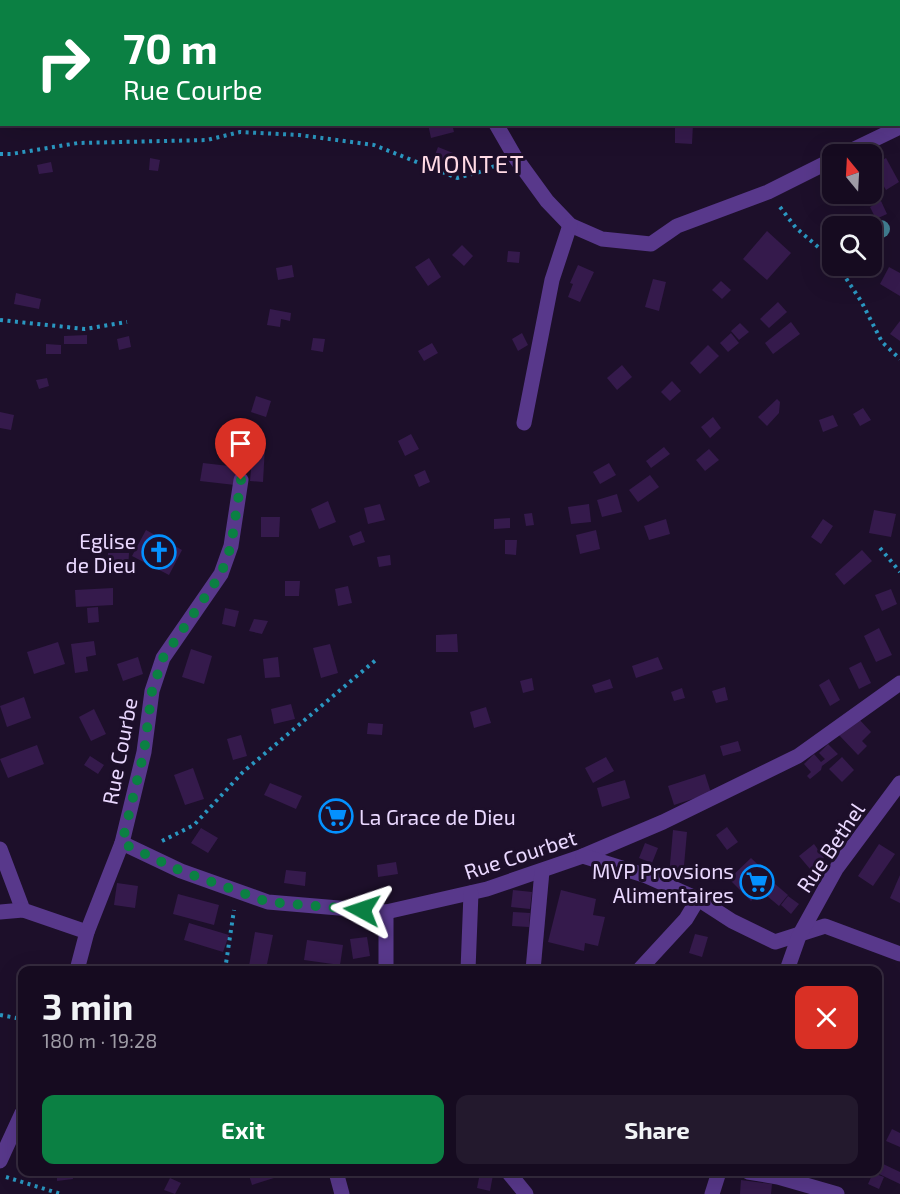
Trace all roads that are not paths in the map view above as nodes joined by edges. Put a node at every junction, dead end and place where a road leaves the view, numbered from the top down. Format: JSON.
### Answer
{"nodes":[{"id":1,"x":497,"y":126,"type":"edge"},
{"id":2,"x":900,"y":127,"type":"edge"},
{"id":3,"x":865,"y":144,"type":"edge"},
{"id":4,"x":822,"y":165,"type":"edge"},
{"id":5,"x":570,"y":225,"type":"junction"},
{"id":6,"x":524,"y":423,"type":"dead end"},
{"id":7,"x":241,"y":480,"type":"dead end"},
{"id":8,"x":900,"y":683,"type":"edge"},
{"id":9,"x":900,"y":783,"type":"edge"},
{"id":10,"x":122,"y":843,"type":"junction"},
{"id":11,"x":0,"y":849,"type":"edge"},
{"id":12,"x":583,"y":856,"type":"junction"},
{"id":13,"x":542,"y":871,"type":"junction"},
{"id":14,"x":471,"y":893,"type":"junction"},
{"id":15,"x":698,"y":899,"type":"junction"},
{"id":16,"x":23,"y":910,"type":"junction"},
{"id":17,"x":0,"y":912,"type":"edge"},
{"id":18,"x":386,"y":912,"type":"junction"},
{"id":19,"x":87,"y":932,"type":"junction"},
{"id":20,"x":799,"y":936,"type":"junction"},
{"id":21,"x":900,"y":954,"type":"edge"},
{"id":22,"x":78,"y":966,"type":"edge"},
{"id":23,"x":386,"y":966,"type":"edge"},
{"id":24,"x":468,"y":966,"type":"edge"},
{"id":25,"x":533,"y":966,"type":"edge"},
{"id":26,"x":643,"y":966,"type":"edge"},
{"id":27,"x":788,"y":966,"type":"edge"},
{"id":28,"x":18,"y":1122,"type":"edge"},
{"id":29,"x":0,"y":1161,"type":"edge"},
{"id":30,"x":337,"y":1176,"type":"edge"},
{"id":31,"x":511,"y":1176,"type":"edge"},
{"id":32,"x":718,"y":1176,"type":"edge"},
{"id":33,"x":772,"y":1176,"type":"edge"},
{"id":34,"x":342,"y":1194,"type":"edge"},
{"id":35,"x":526,"y":1194,"type":"edge"},
{"id":36,"x":712,"y":1194,"type":"edge"},
{"id":37,"x":837,"y":1194,"type":"edge"}],
"edges":[{"from":1,"to":5,"type":"street"},
{"from":2,"to":3,"type":"street"},
{"from":4,"to":5,"type":"street"},
{"from":5,"to":6,"type":"street"},
{"from":7,"to":10,"type":"street","name":"Rue Courbe"},
{"from":8,"to":12,"type":"street","name":"Rue Courbet"},
{"from":9,"to":20,"type":"street","name":"Rue Bethel"},
{"from":10,"to":18,"type":"street","name":"Rue Courbet"},
{"from":10,"to":19,"type":"street","name":"Rue Courbe"},
{"from":11,"to":16,"type":"street"},
{"from":12,"to":13,"type":"street","name":"Rue Courbet"},
{"from":12,"to":15,"type":"street"},
{"from":13,"to":14,"type":"street","name":"Rue Courbet"},
{"from":13,"to":25,"type":"street"},
{"from":14,"to":18,"type":"street","name":"Rue Courbet"},
{"from":14,"to":24,"type":"street"},
{"from":15,"to":20,"type":"street"},
{"from":15,"to":26,"type":"street"},
{"from":16,"to":17,"type":"street"},
{"from":16,"to":19,"type":"street"},
{"from":18,"to":23,"type":"street"},
{"from":19,"to":22,"type":"street","name":"Rue Courbe"},
{"from":20,"to":21,"type":"street"},
{"from":20,"to":27,"type":"street","name":"Rue Bethel"},
{"from":28,"to":29,"type":"street"},
{"from":30,"to":34,"type":"street"},
{"from":31,"to":35,"type":"street"},
{"from":32,"to":36,"type":"street"},
{"from":33,"to":37,"type":"street"}]}
